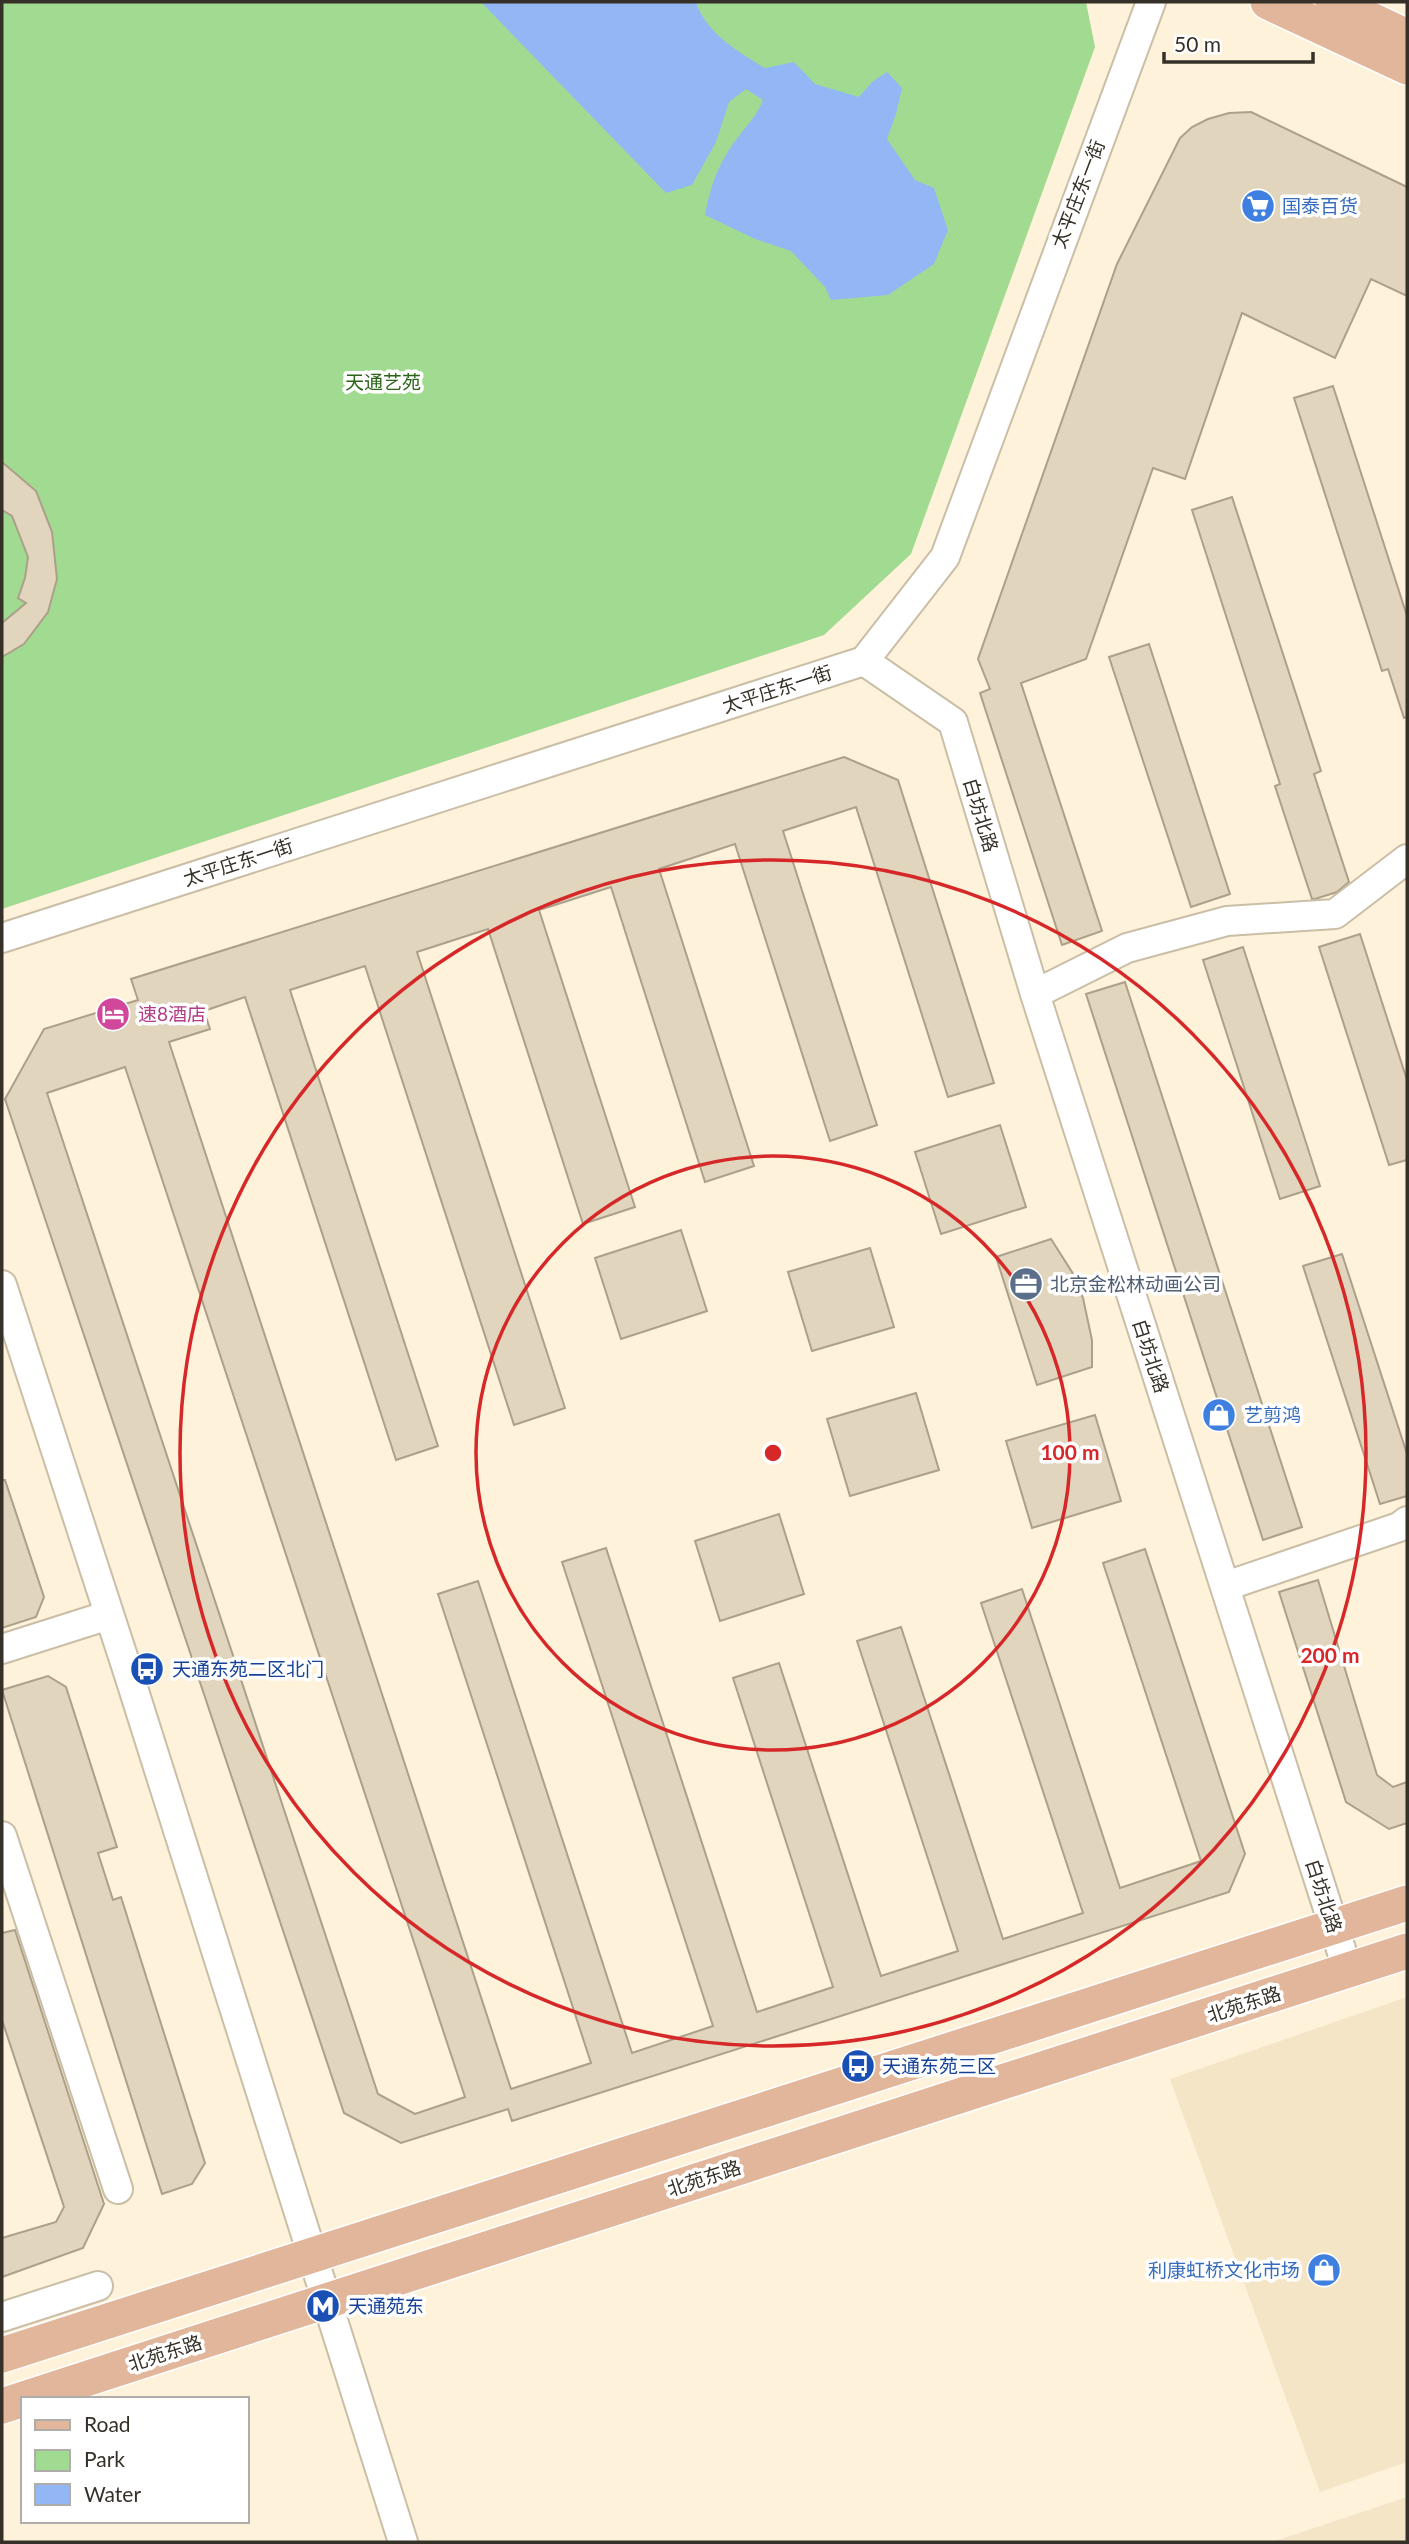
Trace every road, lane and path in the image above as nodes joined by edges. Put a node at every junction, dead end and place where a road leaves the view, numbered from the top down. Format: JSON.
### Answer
{"nodes":[{"id":1,"x":1151,"y":2,"type":"edge"},
{"id":2,"x":1268,"y":2,"type":"edge"},
{"id":3,"x":1334,"y":2,"type":"edge"},
{"id":4,"x":1407,"y":37,"type":"edge"},
{"id":5,"x":1407,"y":67,"type":"edge"},
{"id":6,"x":864,"y":661,"type":"junction"},
{"id":7,"x":1407,"y":859,"type":"edge"},
{"id":8,"x":2,"y":939,"type":"edge"},
{"id":9,"x":1035,"y":994,"type":"junction"},
{"id":10,"x":2,"y":1285,"type":"edge"},
{"id":11,"x":1407,"y":1521,"type":"edge"},
{"id":12,"x":1226,"y":1586,"type":"junction"},
{"id":13,"x":109,"y":1615,"type":"junction"},
{"id":14,"x":2,"y":1648,"type":"edge"},
{"id":15,"x":2,"y":1836,"type":"edge"},
{"id":16,"x":9,"y":1885,"type":"edge"},
{"id":17,"x":1407,"y":1903,"type":"edge"},
{"id":18,"x":1334,"y":1926,"type":"junction"},
{"id":19,"x":1407,"y":1951,"type":"edge"},
{"id":20,"x":1348,"y":1971,"type":"junction"},
{"id":21,"x":118,"y":2189,"type":"dead end"},
{"id":22,"x":312,"y":2255,"type":"junction"},
{"id":23,"x":98,"y":2286,"type":"dead end"},
{"id":24,"x":326,"y":2301,"type":"junction"},
{"id":25,"x":2,"y":2318,"type":"edge"},
{"id":26,"x":2,"y":2355,"type":"edge"},
{"id":27,"x":30,"y":2397,"type":"edge"},
{"id":28,"x":21,"y":2400,"type":"edge"},
{"id":29,"x":2,"y":2406,"type":"edge"},
{"id":30,"x":403,"y":2542,"type":"edge"}],
"edges":[{"from":1,"to":6,"type":"street","name":"太平庄东一街"},
{"from":2,"to":5,"type":"main road"},
{"from":3,"to":4,"type":"main road"},
{"from":6,"to":8,"type":"street","name":"太平庄东一街"},
{"from":6,"to":9,"type":"street","name":"白坊北路"},
{"from":7,"to":9,"type":"street"},
{"from":9,"to":12,"type":"street","name":"白坊北路"},
{"from":10,"to":13,"type":"street"},
{"from":11,"to":12,"type":"street"},
{"from":12,"to":18,"type":"street","name":"白坊北路"},
{"from":13,"to":14,"type":"street"},
{"from":13,"to":22,"type":"street"},
{"from":15,"to":16,"type":"street"},
{"from":16,"to":21,"type":"street"},
{"from":17,"to":18,"type":"main road"},
{"from":18,"to":20,"type":"street","name":"白坊北路"},
{"from":18,"to":22,"type":"main road"},
{"from":19,"to":20,"type":"main road","name":"北苑东路"},
{"from":20,"to":24,"type":"main road","name":"北苑东路"},
{"from":22,"to":24,"type":"street"},
{"from":22,"to":26,"type":"main road"},
{"from":23,"to":25,"type":"street"},
{"from":24,"to":27,"type":"main road","name":"北苑东路"},
{"from":24,"to":30,"type":"street"},
{"from":28,"to":29,"type":"main road","name":"北苑东路"}]}
